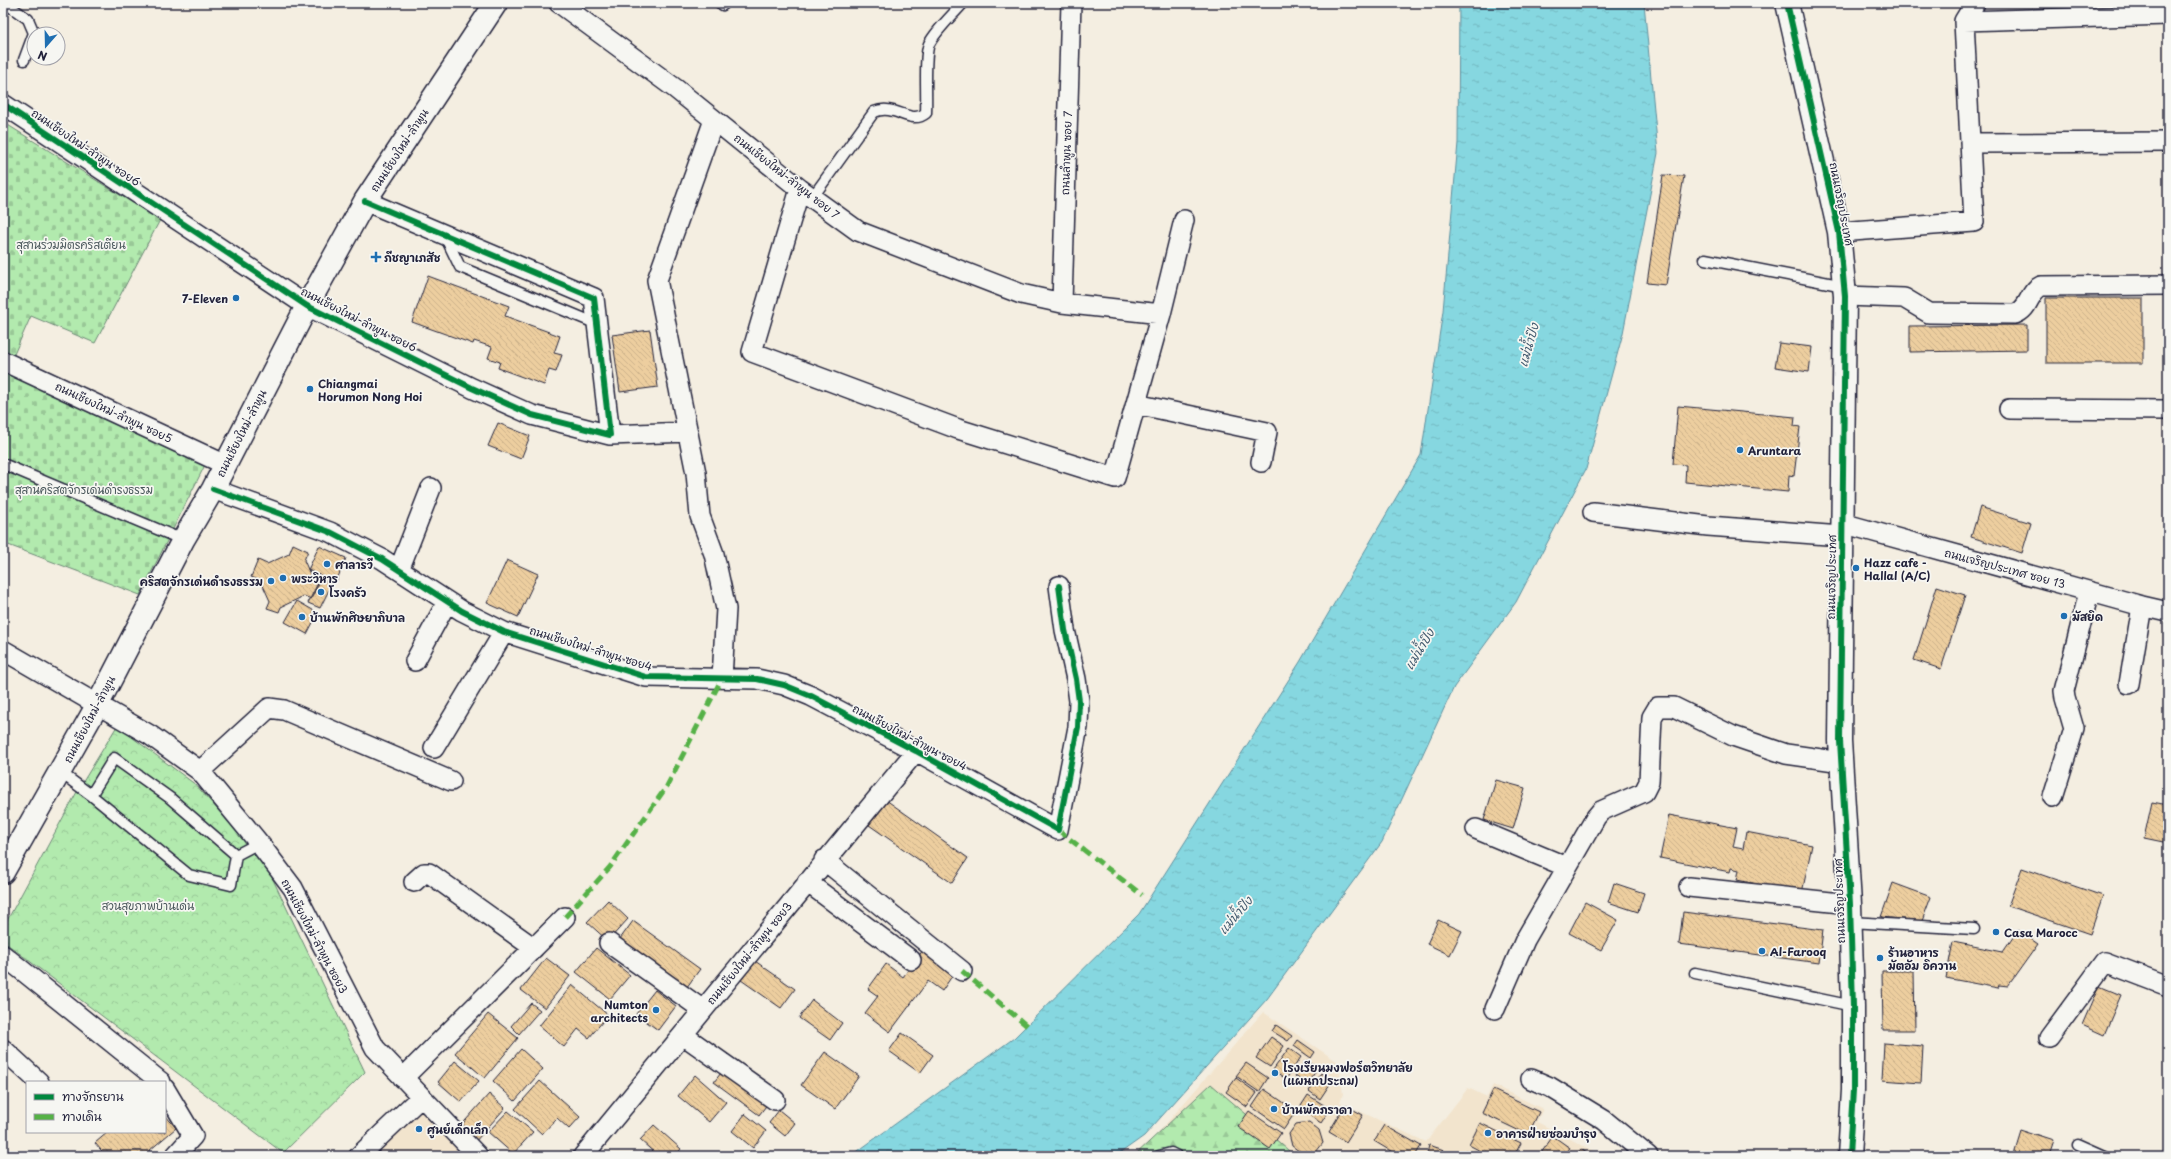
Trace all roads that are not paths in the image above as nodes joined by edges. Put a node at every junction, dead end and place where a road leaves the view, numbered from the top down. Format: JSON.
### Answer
{"nodes":[{"id":1,"x":5,"y":3,"type":"edge"},
{"id":2,"x":496,"y":3,"type":"edge"},
{"id":3,"x":559,"y":3,"type":"edge"},
{"id":4,"x":720,"y":3,"type":"edge"},
{"id":5,"x":725,"y":3,"type":"edge"},
{"id":6,"x":963,"y":3,"type":"edge"},
{"id":7,"x":1071,"y":3,"type":"edge"},
{"id":8,"x":1787,"y":3,"type":"edge"},
{"id":9,"x":1975,"y":3,"type":"edge"},
{"id":10,"x":2145,"y":3,"type":"edge"},
{"id":11,"x":2168,"y":14,"type":"edge"},
{"id":12,"x":1964,"y":21,"type":"junction"},
{"id":13,"x":24,"y":60,"type":"dead end"},
{"id":14,"x":3,"y":104,"type":"edge"},
{"id":15,"x":714,"y":120,"type":"junction"},
{"id":16,"x":2168,"y":142,"type":"edge"},
{"id":17,"x":1970,"y":143,"type":"junction"},
{"id":18,"x":806,"y":194,"type":"junction"},
{"id":19,"x":365,"y":201,"type":"junction"},
{"id":20,"x":1184,"y":220,"type":"dead end"},
{"id":21,"x":1839,"y":232,"type":"junction"},
{"id":22,"x":444,"y":234,"type":"junction"},
{"id":23,"x":1705,"y":259,"type":"dead end"},
{"id":24,"x":2168,"y":285,"type":"edge"},
{"id":25,"x":1845,"y":291,"type":"junction"},
{"id":26,"x":1062,"y":303,"type":"junction"},
{"id":27,"x":307,"y":306,"type":"junction"},
{"id":28,"x":1161,"y":314,"type":"junction"},
{"id":29,"x":597,"y":324,"type":"junction"},
{"id":30,"x":3,"y":361,"type":"edge"},
{"id":31,"x":1136,"y":404,"type":"junction"},
{"id":32,"x":2009,"y":409,"type":"dead end"},
{"id":33,"x":2168,"y":410,"type":"edge"},
{"id":34,"x":688,"y":432,"type":"junction"},
{"id":35,"x":610,"y":434,"type":"junction"},
{"id":36,"x":1261,"y":462,"type":"dead end"},
{"id":37,"x":3,"y":464,"type":"edge"},
{"id":38,"x":224,"y":464,"type":"junction"},
{"id":39,"x":431,"y":488,"type":"dead end"},
{"id":40,"x":213,"y":489,"type":"junction"},
{"id":41,"x":1593,"y":512,"type":"dead end"},
{"id":42,"x":1842,"y":530,"type":"junction"},
{"id":43,"x":183,"y":540,"type":"junction"},
{"id":44,"x":399,"y":570,"type":"junction"},
{"id":45,"x":1059,"y":586,"type":"dead end"},
{"id":46,"x":2088,"y":592,"type":"junction"},
{"id":47,"x":448,"y":602,"type":"junction"},
{"id":48,"x":2142,"y":606,"type":"junction"},
{"id":49,"x":2168,"y":612,"type":"edge"},
{"id":50,"x":504,"y":632,"type":"junction"},
{"id":51,"x":3,"y":650,"type":"edge"},
{"id":52,"x":415,"y":661,"type":"dead end"},
{"id":53,"x":722,"y":678,"type":"junction"},
{"id":54,"x":2129,"y":684,"type":"dead end"},
{"id":55,"x":98,"y":704,"type":"junction"},
{"id":56,"x":434,"y":748,"type":"dead end"},
{"id":57,"x":916,"y":751,"type":"junction"},
{"id":58,"x":1842,"y":762,"type":"junction"},
{"id":59,"x":200,"y":771,"type":"junction"},
{"id":60,"x":60,"y":772,"type":"junction"},
{"id":61,"x":450,"y":781,"type":"dead end"},
{"id":62,"x":91,"y":794,"type":"junction"},
{"id":63,"x":2053,"y":798,"type":"dead end"},
{"id":64,"x":1476,"y":829,"type":"dead end"},
{"id":65,"x":259,"y":843,"type":"junction"},
{"id":66,"x":236,"y":855,"type":"junction"},
{"id":67,"x":824,"y":860,"type":"junction"},
{"id":68,"x":1567,"y":867,"type":"junction"},
{"id":69,"x":3,"y":872,"type":"edge"},
{"id":70,"x":414,"y":882,"type":"dead end"},
{"id":71,"x":807,"y":882,"type":"junction"},
{"id":72,"x":1688,"y":887,"type":"dead end"},
{"id":73,"x":1850,"y":913,"type":"junction"},
{"id":74,"x":565,"y":917,"type":"dead end"},
{"id":75,"x":1974,"y":929,"type":"dead end"},
{"id":76,"x":609,"y":942,"type":"dead end"},
{"id":77,"x":534,"y":948,"type":"junction"},
{"id":78,"x":3,"y":955,"type":"edge"},
{"id":79,"x":911,"y":960,"type":"dead end"},
{"id":80,"x":962,"y":971,"type":"dead end"},
{"id":81,"x":1695,"y":973,"type":"dead end"},
{"id":82,"x":2168,"y":986,"type":"edge"},
{"id":83,"x":1853,"y":1006,"type":"junction"},
{"id":84,"x":1495,"y":1009,"type":"dead end"},
{"id":85,"x":703,"y":1010,"type":"junction"},
{"id":86,"x":683,"y":1035,"type":"junction"},
{"id":87,"x":2049,"y":1038,"type":"dead end"},
{"id":88,"x":3,"y":1049,"type":"edge"},
{"id":89,"x":403,"y":1078,"type":"junction"},
{"id":90,"x":1531,"y":1079,"type":"dead end"},
{"id":91,"x":38,"y":1081,"type":"edge"},
{"id":92,"x":160,"y":1081,"type":"edge"},
{"id":93,"x":166,"y":1091,"type":"edge"},
{"id":94,"x":421,"y":1097,"type":"junction"},
{"id":95,"x":775,"y":1100,"type":"dead end"},
{"id":96,"x":2078,"y":1144,"type":"dead end"},
{"id":97,"x":175,"y":1156,"type":"edge"},
{"id":98,"x":359,"y":1156,"type":"edge"},
{"id":99,"x":478,"y":1156,"type":"edge"},
{"id":100,"x":583,"y":1156,"type":"edge"},
{"id":101,"x":1159,"y":1156,"type":"edge"},
{"id":102,"x":1177,"y":1156,"type":"edge"},
{"id":103,"x":1648,"y":1156,"type":"edge"},
{"id":104,"x":1849,"y":1156,"type":"edge"},
{"id":105,"x":2105,"y":1156,"type":"edge"}],
"edges":[{"from":1,"to":13,"type":"lane"},
{"from":2,"to":19,"type":"street","name":"ถนนเชียงใหม่-ลำพูน"},
{"from":3,"to":15,"type":"street","name":"ถนนเชียงใหม่-ลำพูน ซอย 7"},
{"from":4,"to":5,"type":"lane"},
{"from":6,"to":18,"type":"lane"},
{"from":7,"to":26,"type":"street","name":"ถนนลำพูน ซอย 7"},
{"from":8,"to":21,"type":"street","name":"ถนนเจริญประเทศ"},
{"from":9,"to":12,"type":"street"},
{"from":10,"to":11,"type":"street"},
{"from":11,"to":12,"type":"street"},
{"from":12,"to":17,"type":"street"},
{"from":14,"to":27,"type":"street","name":"ถนนเชียงใหม่-ลำพูน ซอย6"},
{"from":15,"to":18,"type":"street","name":"ถนนเชียงใหม่-ลำพูน ซอย 7"},
{"from":15,"to":34,"type":"street"},
{"from":16,"to":17,"type":"street"},
{"from":17,"to":21,"type":"street"},
{"from":18,"to":26,"type":"street","name":"ถนนเชียงใหม่-ลำพูน ซอย 7"},
{"from":18,"to":31,"type":"street"},
{"from":19,"to":22,"type":"street"},
{"from":19,"to":27,"type":"street","name":"ถนนเชียงใหม่-ลำพูน"},
{"from":20,"to":28,"type":"street"},
{"from":21,"to":25,"type":"street","name":"ถนนเจริญประเทศ"},
{"from":22,"to":29,"type":"lane"},
{"from":22,"to":29,"type":"street"},
{"from":23,"to":25,"type":"lane"},
{"from":24,"to":25,"type":"street"},
{"from":25,"to":42,"type":"street","name":"ถนนเจริญประเทศ"},
{"from":26,"to":28,"type":"street","name":"ถนนเชียงใหม่-ลำพูน ซอย 7"},
{"from":27,"to":35,"type":"street","name":"ถนนเชียงใหม่-ลำพูน ซอย6"},
{"from":27,"to":38,"type":"street","name":"ถนนเชียงใหม่-ลำพูน"},
{"from":28,"to":31,"type":"street"},
{"from":29,"to":35,"type":"street"},
{"from":30,"to":38,"type":"street","name":"ถนนเชียงใหม่-ลำพูน ซอย5"},
{"from":31,"to":36,"type":"street"},
{"from":32,"to":33,"type":"street"},
{"from":34,"to":35,"type":"street","name":"ถนนเชียงใหม่-ลำพูน ซอย6"},
{"from":34,"to":53,"type":"street"},
{"from":37,"to":43,"type":"lane"},
{"from":38,"to":40,"type":"street","name":"ถนนเชียงใหม่-ลำพูน"},
{"from":39,"to":44,"type":"street"},
{"from":40,"to":43,"type":"street","name":"ถนนเชียงใหม่-ลำพูน"},
{"from":40,"to":44,"type":"street","name":"ถนนเชียงใหม่-ลำพูน ซอย4"},
{"from":41,"to":42,"type":"street","name":"ถนนเจริญประเทศ ซอย 13"},
{"from":42,"to":46,"type":"street","name":"ถนนเจริญประเทศ ซอย 13"},
{"from":42,"to":58,"type":"street","name":"ถนนเจริญประเทศ"},
{"from":43,"to":55,"type":"street","name":"ถนนเชียงใหม่-ลำพูน"},
{"from":44,"to":47,"type":"street","name":"ถนนเชียงใหม่-ลำพูน ซอย4"},
{"from":45,"to":57,"type":"street","name":"ถนนเชียงใหม่-ลำพูน ซอย4"},
{"from":46,"to":48,"type":"street","name":"ถนนเจริญประเทศ ซอย 13"},
{"from":46,"to":63,"type":"street"},
{"from":47,"to":50,"type":"street","name":"ถนนเชียงใหม่-ลำพูน ซอย4"},
{"from":47,"to":52,"type":"street"},
{"from":48,"to":49,"type":"street","name":"ถนนเจริญประเทศ ซอย 13"},
{"from":48,"to":54,"type":"street"},
{"from":50,"to":53,"type":"street","name":"ถนนเชียงใหม่-ลำพูน ซอย4"},
{"from":50,"to":56,"type":"street"},
{"from":51,"to":55,"type":"street","name":"ถนนเชียงใหม่-ลำพูน ซอย3"},
{"from":53,"to":57,"type":"street","name":"ถนนเชียงใหม่-ลำพูน ซอย4"},
{"from":55,"to":59,"type":"street","name":"ถนนเชียงใหม่-ลำพูน ซอย3"},
{"from":55,"to":60,"type":"street","name":"ถนนเชียงใหม่-ลำพูน"},
{"from":57,"to":67,"type":"street","name":"ถนนเชียงใหม่-ลำพูน ซอย3"},
{"from":58,"to":68,"type":"street"},
{"from":58,"to":73,"type":"street","name":"ถนนเจริญประเทศ"},
{"from":59,"to":61,"type":"street"},
{"from":59,"to":65,"type":"street","name":"ถนนเชียงใหม่-ลำพูน ซอย3"},
{"from":60,"to":62,"type":"lane"},
{"from":60,"to":69,"type":"street","name":"ถนนเชียงใหม่-ลำพูน"},
{"from":62,"to":66,"type":"lane"},
{"from":62,"to":66,"type":"lane"},
{"from":64,"to":68,"type":"street"},
{"from":65,"to":66,"type":"lane"},
{"from":65,"to":89,"type":"street","name":"ถนนเชียงใหม่-ลำพูน ซอย3"},
{"from":67,"to":71,"type":"street","name":"ถนนเชียงใหม่-ลำพูน ซอย3"},
{"from":67,"to":80,"type":"street"},
{"from":68,"to":84,"type":"street"},
{"from":70,"to":77,"type":"street"},
{"from":71,"to":79,"type":"street"},
{"from":71,"to":85,"type":"street","name":"ถนนเชียงใหม่-ลำพูน ซอย3"},
{"from":72,"to":73,"type":"street"},
{"from":73,"to":75,"type":"lane"},
{"from":73,"to":83,"type":"street","name":"ถนนเจริญประเทศ"},
{"from":74,"to":77,"type":"street"},
{"from":76,"to":85,"type":"street"},
{"from":77,"to":89,"type":"street"},
{"from":78,"to":92,"type":"street"},
{"from":81,"to":83,"type":"lane"},
{"from":82,"to":87,"type":"street"},
{"from":83,"to":104,"type":"street","name":"ถนนเจริญประเทศ"},
{"from":85,"to":86,"type":"street","name":"ถนนเชียงใหม่-ลำพูน ซอย3"},
{"from":86,"to":95,"type":"street"},
{"from":86,"to":100,"type":"street","name":"ถนนเชียงใหม่-ลำพูน ซอย3"},
{"from":88,"to":91,"type":"street"},
{"from":89,"to":94,"type":"street","name":"ถนนเชียงใหม่-ลำพูน ซอย3"},
{"from":90,"to":103,"type":"street"},
{"from":93,"to":97,"type":"street"},
{"from":94,"to":98,"type":"street"},
{"from":94,"to":99,"type":"street","name":"ถนนเชียงใหม่-ลำพูน ซอย3"},
{"from":96,"to":105,"type":"lane"},
{"from":101,"to":102,"type":"lane"}]}
